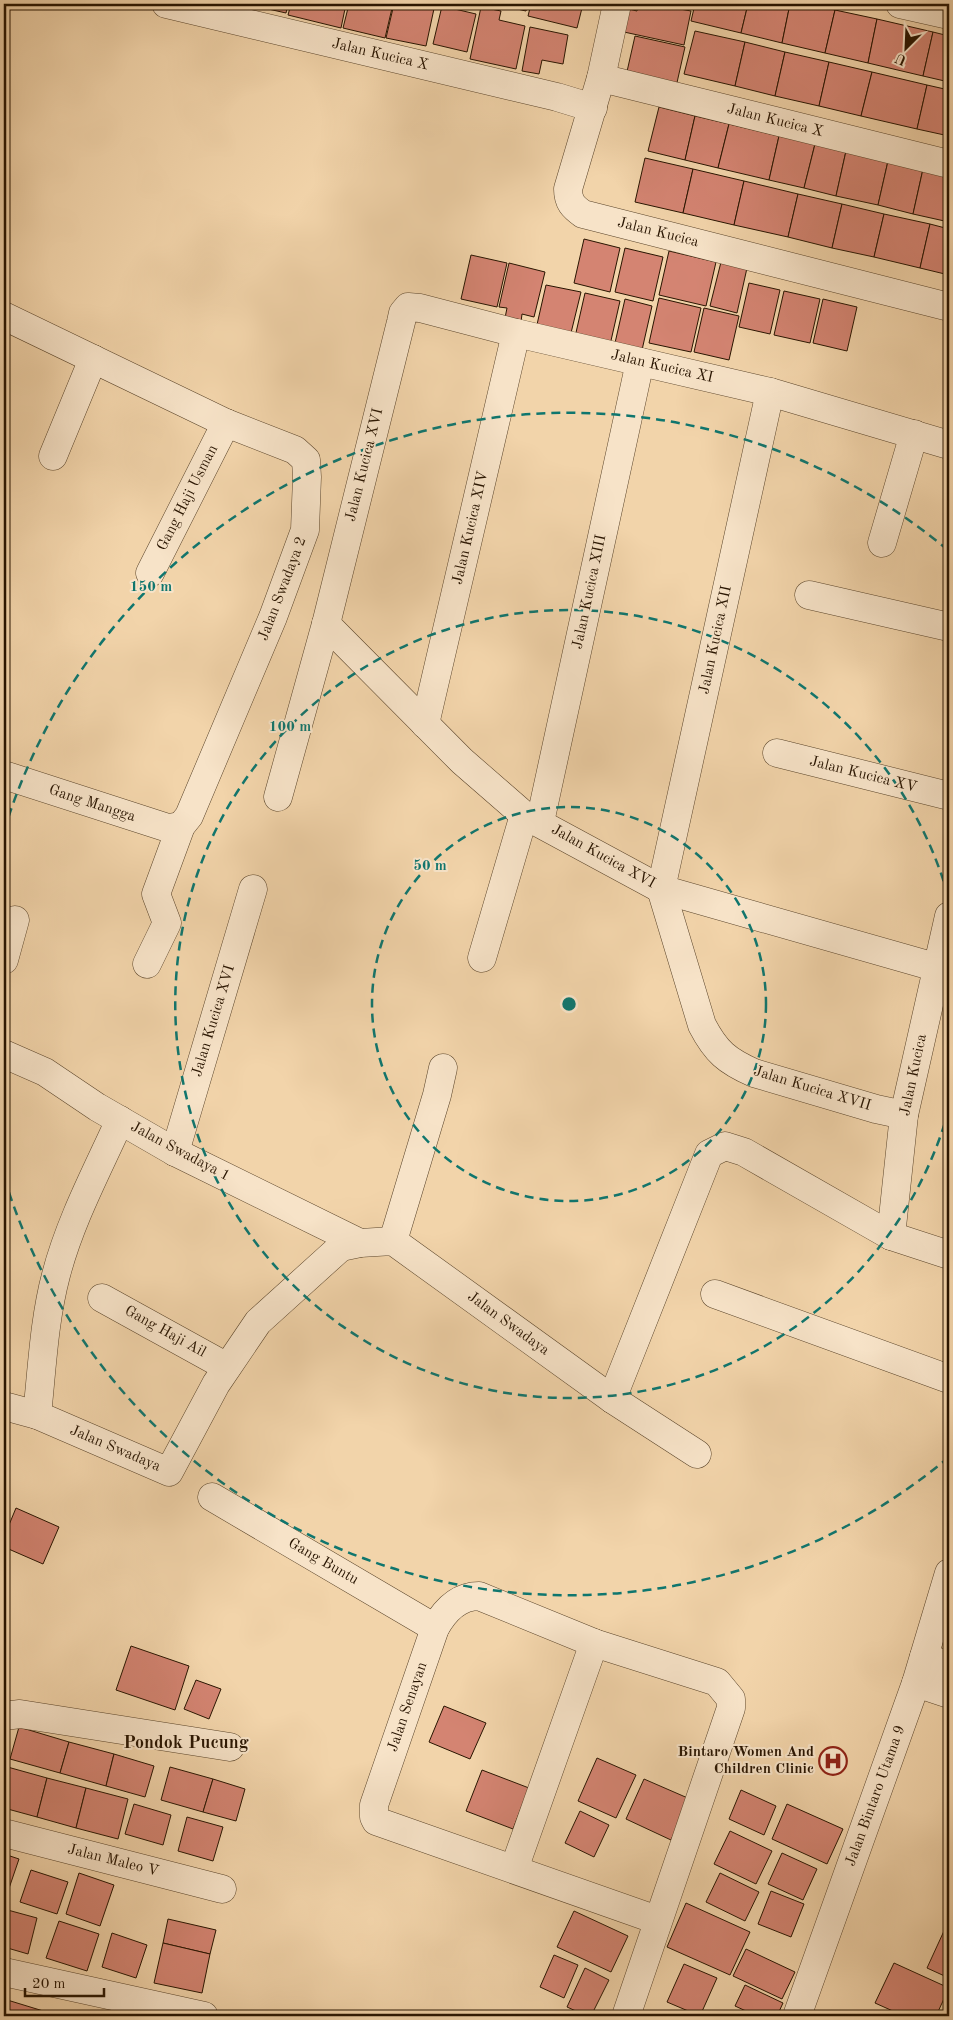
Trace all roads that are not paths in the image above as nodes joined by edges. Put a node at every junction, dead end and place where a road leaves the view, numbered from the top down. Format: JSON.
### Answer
{"nodes":[{"id":1,"x":166,"y":4,"type":"edge"},
{"id":2,"x":617,"y":4,"type":"edge"},
{"id":3,"x":900,"y":4,"type":"edge"},
{"id":4,"x":949,"y":15,"type":"edge"},
{"id":5,"x":601,"y":78,"type":"junction"},
{"id":6,"x":593,"y":108,"type":"junction"},
{"id":7,"x":949,"y":164,"type":"edge"},
{"id":8,"x":949,"y":307,"type":"edge"},
{"id":9,"x":408,"y":308,"type":"joint"},
{"id":10,"x":4,"y":316,"type":"edge"},
{"id":11,"x":516,"y":333,"type":"junction"},
{"id":12,"x":93,"y":359,"type":"junction"},
{"id":13,"x":640,"y":362,"type":"junction"},
{"id":14,"x":770,"y":392,"type":"junction"},
{"id":15,"x":226,"y":423,"type":"junction"},
{"id":16,"x":914,"y":434,"type":"junction"},
{"id":17,"x":949,"y":445,"type":"edge"},
{"id":18,"x":54,"y":456,"type":"dead end"},
{"id":19,"x":882,"y":543,"type":"dead end"},
{"id":20,"x":150,"y":573,"type":"dead end"},
{"id":21,"x":808,"y":595,"type":"dead end"},
{"id":22,"x":326,"y":624,"type":"junction"},
{"id":23,"x":949,"y":627,"type":"edge"},
{"id":24,"x":425,"y":724,"type":"junction"},
{"id":25,"x":777,"y":754,"type":"dead end"},
{"id":26,"x":4,"y":775,"type":"edge"},
{"id":27,"x":949,"y":796,"type":"edge"},
{"id":28,"x":278,"y":797,"type":"dead end"},
{"id":29,"x":532,"y":818,"type":"junction"},
{"id":30,"x":180,"y":826,"type":"junction"},
{"id":31,"x":661,"y":888,"type":"junction"},
{"id":32,"x":254,"y":889,"type":"dead end"},
{"id":33,"x":949,"y":916,"type":"edge"},
{"id":34,"x":15,"y":920,"type":"dead end"},
{"id":35,"x":482,"y":958,"type":"dead end"},
{"id":36,"x":4,"y":960,"type":"edge"},
{"id":37,"x":147,"y":964,"type":"dead end"},
{"id":38,"x":943,"y":969,"type":"edge"},
{"id":39,"x":4,"y":1054,"type":"edge"},
{"id":40,"x":443,"y":1068,"type":"dead end"},
{"id":41,"x":904,"y":1115,"type":"junction"},
{"id":42,"x":120,"y":1120,"type":"junction"},
{"id":43,"x":175,"y":1152,"type":"junction"},
{"id":44,"x":891,"y":1236,"type":"junction"},
{"id":45,"x":393,"y":1241,"type":"junction"},
{"id":46,"x":360,"y":1243,"type":"junction"},
{"id":47,"x":949,"y":1255,"type":"edge"},
{"id":48,"x":715,"y":1294,"type":"dead end"},
{"id":49,"x":102,"y":1298,"type":"dead end"},
{"id":50,"x":227,"y":1367,"type":"junction"},
{"id":51,"x":949,"y":1379,"type":"edge"},
{"id":52,"x":612,"y":1399,"type":"junction"},
{"id":53,"x":4,"y":1406,"type":"edge"},
{"id":54,"x":37,"y":1415,"type":"junction"},
{"id":55,"x":697,"y":1454,"type":"dead end"},
{"id":56,"x":212,"y":1496,"type":"dead end"},
{"id":57,"x":949,"y":1573,"type":"edge"},
{"id":58,"x":435,"y":1628,"type":"junction"},
{"id":59,"x":594,"y":1642,"type":"junction"},
{"id":60,"x":937,"y":1661,"type":"edge"},
{"id":61,"x":916,"y":1683,"type":"junction"},
{"id":62,"x":949,"y":1694,"type":"edge"},
{"id":63,"x":4,"y":1716,"type":"edge"},
{"id":64,"x":230,"y":1747,"type":"dead end"},
{"id":65,"x":4,"y":1834,"type":"edge"},
{"id":66,"x":514,"y":1869,"type":"junction"},
{"id":67,"x":222,"y":1889,"type":"dead end"},
{"id":68,"x":657,"y":1920,"type":"junction"},
{"id":69,"x":4,"y":1972,"type":"edge"},
{"id":70,"x":204,"y":2016,"type":"edge"},
{"id":71,"x":626,"y":2016,"type":"edge"},
{"id":72,"x":797,"y":2016,"type":"edge"}],
"edges":[{"from":1,"to":6,"type":"street","name":"Jalan Kucica X"},
{"from":2,"to":5,"type":"street","name":"Jalan Kucica"},
{"from":3,"to":4,"type":"street"},
{"from":5,"to":6,"type":"street","name":"Jalan Kucica"},
{"from":5,"to":7,"type":"street","name":"Jalan Kucica X"},
{"from":6,"to":8,"type":"street","name":"Jalan Kucica"},
{"from":9,"to":11,"type":"street","name":"Jalan Kucica XI"},
{"from":9,"to":22,"type":"street","name":"Jalan Kucica XVI"},
{"from":10,"to":12,"type":"street","name":"Jalan Swadaya 2"},
{"from":11,"to":13,"type":"street","name":"Jalan Kucica XI"},
{"from":11,"to":24,"type":"street","name":"Jalan Kucica XIV"},
{"from":12,"to":15,"type":"street","name":"Jalan Swadaya 2"},
{"from":12,"to":18,"type":"street"},
{"from":13,"to":14,"type":"street","name":"Jalan Kucica XI"},
{"from":13,"to":29,"type":"street","name":"Jalan Kucica XIII"},
{"from":14,"to":16,"type":"street","name":"Jalan Kucica XI"},
{"from":14,"to":31,"type":"street","name":"Jalan Kucica XII"},
{"from":15,"to":20,"type":"street","name":"Gang Haji Usman"},
{"from":15,"to":30,"type":"street","name":"Jalan Swadaya 2"},
{"from":16,"to":17,"type":"street","name":"Jalan Kucica XI"},
{"from":16,"to":19,"type":"street"},
{"from":21,"to":23,"type":"street"},
{"from":22,"to":24,"type":"street","name":"Jalan Kucica XVI"},
{"from":22,"to":28,"type":"street","name":"Jalan Kucica XVI"},
{"from":24,"to":29,"type":"street","name":"Jalan Kucica XVI"},
{"from":25,"to":27,"type":"street","name":"Jalan Kucica XV"},
{"from":26,"to":30,"type":"street","name":"Gang Mangga"},
{"from":29,"to":31,"type":"street","name":"Jalan Kucica XVI"},
{"from":29,"to":35,"type":"street","name":"Jalan Kucica XIII"},
{"from":30,"to":37,"type":"street","name":"Jalan Swadaya 2"},
{"from":31,"to":38,"type":"street","name":"Jalan Kucica XVI"},
{"from":31,"to":41,"type":"street","name":"Jalan Kucica XVII"},
{"from":32,"to":43,"type":"street","name":"Jalan Kucica XVI"},
{"from":33,"to":38,"type":"street","name":"Jalan Kucica"},
{"from":34,"to":36,"type":"street"},
{"from":38,"to":41,"type":"street","name":"Jalan Kucica"},
{"from":39,"to":42,"type":"street","name":"Jalan Swadaya 1"},
{"from":40,"to":45,"type":"street"},
{"from":41,"to":44,"type":"street","name":"Jalan Kucica"},
{"from":42,"to":43,"type":"street","name":"Jalan Swadaya 1"},
{"from":42,"to":54,"type":"street"},
{"from":43,"to":46,"type":"street","name":"Jalan Swadaya 1"},
{"from":44,"to":47,"type":"street"},
{"from":44,"to":52,"type":"street"},
{"from":45,"to":46,"type":"street","name":"Jalan Swadaya"},
{"from":45,"to":52,"type":"street","name":"Jalan Swadaya"},
{"from":46,"to":50,"type":"street","name":"Jalan Swadaya"},
{"from":48,"to":51,"type":"street"},
{"from":49,"to":50,"type":"street","name":"Gang Haji Ail"},
{"from":50,"to":54,"type":"street","name":"Jalan Swadaya"},
{"from":52,"to":55,"type":"street","name":"Jalan Swadaya"},
{"from":53,"to":54,"type":"street","name":"Jalan Swadaya"},
{"from":56,"to":58,"type":"street","name":"Gang Buntu"},
{"from":57,"to":60,"type":"street","name":"Jalan Bintaro Utama 9"},
{"from":58,"to":59,"type":"street","name":"Jalan Senayan"},
{"from":58,"to":66,"type":"street","name":"Jalan Senayan"},
{"from":59,"to":66,"type":"street"},
{"from":59,"to":68,"type":"street","name":"Jalan Senayan"},
{"from":60,"to":61,"type":"street","name":"Jalan Bintaro Utama 9"},
{"from":61,"to":62,"type":"street"},
{"from":61,"to":72,"type":"street","name":"Jalan Bintaro Utama 9"},
{"from":63,"to":64,"type":"street"},
{"from":65,"to":67,"type":"street","name":"Jalan Maleo V"},
{"from":66,"to":68,"type":"street","name":"Jalan Senayan"},
{"from":68,"to":71,"type":"street","name":"Jalan Senayan"},
{"from":69,"to":70,"type":"street"}]}
